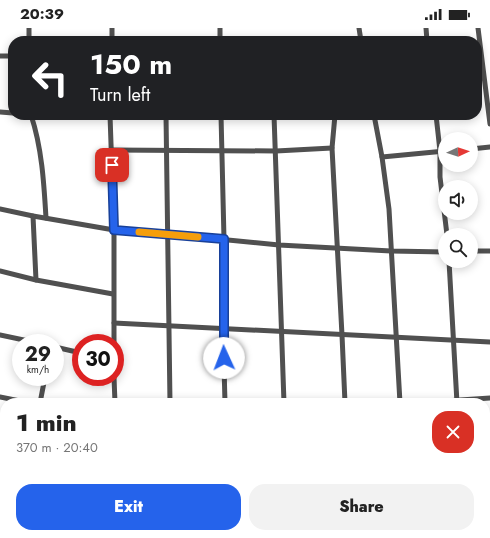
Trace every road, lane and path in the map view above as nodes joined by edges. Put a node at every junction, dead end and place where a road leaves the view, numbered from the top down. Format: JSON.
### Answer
{"nodes":[{"id":1,"x":482,"y":60,"type":"edge"},
{"id":2,"x":33,"y":120,"type":"edge"},
{"id":3,"x":110,"y":120,"type":"edge"},
{"id":4,"x":166,"y":120,"type":"edge"},
{"id":5,"x":221,"y":120,"type":"edge"},
{"id":6,"x":274,"y":120,"type":"edge"},
{"id":7,"x":335,"y":120,"type":"edge"},
{"id":8,"x":375,"y":120,"type":"edge"},
{"id":9,"x":437,"y":120,"type":"edge"},
{"id":10,"x":490,"y":124,"type":"edge"},
{"id":11,"x":439,"y":132,"type":"edge"},
{"id":12,"x":490,"y":147,"type":"edge"},
{"id":13,"x":332,"y":148,"type":"junction"},
{"id":14,"x":478,"y":148,"type":"edge"},
{"id":15,"x":112,"y":150,"type":"junction"},
{"id":16,"x":222,"y":150,"type":"junction"},
{"id":17,"x":167,"y":151,"type":"junction"},
{"id":18,"x":276,"y":151,"type":"junction"},
{"id":19,"x":438,"y":151,"type":"edge"},
{"id":20,"x":382,"y":157,"type":"junction"},
{"id":21,"x":440,"y":172,"type":"edge"},
{"id":22,"x":0,"y":209,"type":"edge"},
{"id":23,"x":33,"y":216,"type":"junction"},
{"id":24,"x":46,"y":218,"type":"junction"},
{"id":25,"x":446,"y":228,"type":"edge"},
{"id":26,"x":114,"y":230,"type":"junction"},
{"id":27,"x":167,"y":234,"type":"junction"},
{"id":28,"x":224,"y":239,"type":"junction"},
{"id":29,"x":279,"y":245,"type":"junction"},
{"id":30,"x":337,"y":248,"type":"junction"},
{"id":31,"x":391,"y":251,"type":"junction"},
{"id":32,"x":490,"y":251,"type":"edge"},
{"id":33,"x":438,"y":252,"type":"edge"},
{"id":34,"x":478,"y":252,"type":"edge"},
{"id":35,"x":450,"y":268,"type":"edge"},
{"id":36,"x":0,"y":271,"type":"edge"},
{"id":37,"x":36,"y":280,"type":"junction"},
{"id":38,"x":113,"y":294,"type":"junction"},
{"id":39,"x":114,"y":323,"type":"junction"},
{"id":40,"x":169,"y":326,"type":"junction"},
{"id":41,"x":223,"y":328,"type":"junction"},
{"id":42,"x":281,"y":331,"type":"junction"},
{"id":43,"x":114,"y":334,"type":"edge"},
{"id":44,"x":0,"y":335,"type":"edge"},
{"id":45,"x":342,"y":335,"type":"junction"},
{"id":46,"x":12,"y":338,"type":"edge"},
{"id":47,"x":396,"y":338,"type":"junction"},
{"id":48,"x":455,"y":339,"type":"junction"},
{"id":49,"x":490,"y":342,"type":"edge"},
{"id":50,"x":43,"y":386,"type":"edge"},
{"id":51,"x":114,"y":386,"type":"edge"},
{"id":52,"x":41,"y":398,"type":"edge"},
{"id":53,"x":115,"y":398,"type":"edge"},
{"id":54,"x":170,"y":398,"type":"edge"},
{"id":55,"x":225,"y":398,"type":"edge"},
{"id":56,"x":284,"y":398,"type":"edge"},
{"id":57,"x":345,"y":398,"type":"edge"},
{"id":58,"x":400,"y":398,"type":"edge"},
{"id":59,"x":457,"y":398,"type":"edge"}],
"edges":[{"from":1,"to":10,"type":"street"},
{"from":2,"to":24,"type":"street"},
{"from":3,"to":15,"type":"street"},
{"from":4,"to":17,"type":"street"},
{"from":5,"to":16,"type":"street"},
{"from":6,"to":18,"type":"street"},
{"from":7,"to":13,"type":"street"},
{"from":8,"to":20,"type":"street"},
{"from":9,"to":11,"type":"street"},
{"from":12,"to":14,"type":"street"},
{"from":13,"to":18,"type":"street"},
{"from":13,"to":30,"type":"street"},
{"from":15,"to":17,"type":"street"},
{"from":15,"to":26,"type":"street"},
{"from":16,"to":17,"type":"street"},
{"from":16,"to":18,"type":"street"},
{"from":16,"to":28,"type":"street"},
{"from":17,"to":27,"type":"street"},
{"from":18,"to":29,"type":"street"},
{"from":19,"to":20,"type":"street"},
{"from":20,"to":31,"type":"street"},
{"from":21,"to":25,"type":"street"},
{"from":22,"to":23,"type":"street"},
{"from":23,"to":24,"type":"street"},
{"from":23,"to":37,"type":"street"},
{"from":24,"to":26,"type":"street"},
{"from":26,"to":27,"type":"street"},
{"from":26,"to":38,"type":"street"},
{"from":27,"to":28,"type":"street"},
{"from":27,"to":40,"type":"street"},
{"from":28,"to":29,"type":"street"},
{"from":28,"to":41,"type":"street"},
{"from":29,"to":30,"type":"street"},
{"from":29,"to":42,"type":"street"},
{"from":30,"to":31,"type":"street"},
{"from":30,"to":45,"type":"street"},
{"from":31,"to":33,"type":"street"},
{"from":31,"to":47,"type":"street"},
{"from":32,"to":34,"type":"street"},
{"from":35,"to":48,"type":"street"},
{"from":36,"to":37,"type":"street"},
{"from":37,"to":38,"type":"street"},
{"from":38,"to":39,"type":"street"},
{"from":39,"to":40,"type":"street"},
{"from":39,"to":43,"type":"street"},
{"from":40,"to":41,"type":"street"},
{"from":40,"to":54,"type":"street"},
{"from":41,"to":42,"type":"street"},
{"from":41,"to":55,"type":"street"},
{"from":42,"to":45,"type":"street"},
{"from":42,"to":56,"type":"street"},
{"from":44,"to":46,"type":"street"},
{"from":45,"to":47,"type":"street"},
{"from":45,"to":57,"type":"street"},
{"from":47,"to":48,"type":"street"},
{"from":47,"to":58,"type":"street"},
{"from":48,"to":49,"type":"street"},
{"from":48,"to":59,"type":"street"},
{"from":50,"to":52,"type":"street"},
{"from":51,"to":53,"type":"street"}]}
